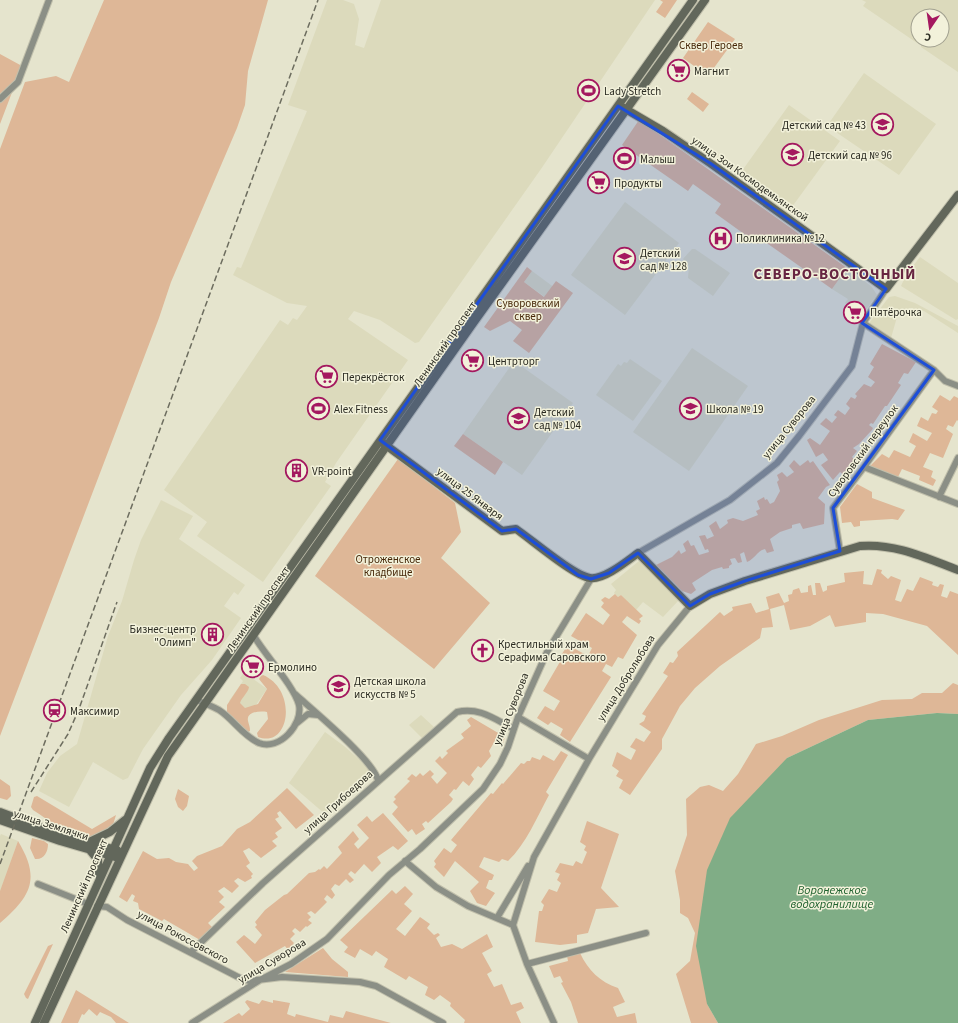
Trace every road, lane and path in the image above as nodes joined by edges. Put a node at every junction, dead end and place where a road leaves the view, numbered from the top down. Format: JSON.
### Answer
{"nodes":[{"id":1,"x":49,"y":0,"type":"edge"},
{"id":2,"x":693,"y":0,"type":"edge"},
{"id":3,"x":705,"y":0,"type":"edge"},
{"id":4,"x":0,"y":99,"type":"edge"},
{"id":5,"x":618,"y":106,"type":"junction"},
{"id":6,"x":627,"y":109,"type":"junction"},
{"id":7,"x":958,"y":195,"type":"edge"},
{"id":8,"x":886,"y":290,"type":"junction"},
{"id":9,"x":863,"y":323,"type":"junction"},
{"id":10,"x":934,"y":370,"type":"junction"},
{"id":11,"x":958,"y":386,"type":"edge"},
{"id":12,"x":380,"y":440,"type":"junction"},
{"id":13,"x":386,"y":446,"type":"junction"},
{"id":14,"x":958,"y":458,"type":"edge"},
{"id":15,"x":864,"y":467,"type":"junction"},
{"id":16,"x":939,"y":497,"type":"junction"},
{"id":17,"x":958,"y":504,"type":"edge"},
{"id":18,"x":840,"y":551,"type":"junction"},
{"id":19,"x":638,"y":553,"type":"junction"},
{"id":20,"x":958,"y":570,"type":"edge"},
{"id":21,"x":591,"y":579,"type":"junction"},
{"id":22,"x":690,"y":606,"type":"junction"},
{"id":23,"x":256,"y":615,"type":"junction"},
{"id":24,"x":254,"y":636,"type":"junction"},
{"id":25,"x":294,"y":693,"type":"junction"},
{"id":26,"x":196,"y":700,"type":"junction"},
{"id":27,"x":206,"y":704,"type":"junction"},
{"id":28,"x":318,"y":715,"type":"junction"},
{"id":29,"x":518,"y":717,"type":"junction"},
{"id":30,"x":296,"y":723,"type":"junction"},
{"id":31,"x":514,"y":729,"type":"junction"},
{"id":32,"x":589,"y":758,"type":"junction"},
{"id":33,"x":378,"y":780,"type":"junction"},
{"id":34,"x":0,"y":812,"type":"edge"},
{"id":35,"x":129,"y":815,"type":"junction"},
{"id":36,"x":0,"y":820,"type":"edge"},
{"id":37,"x":89,"y":845,"type":"junction"},
{"id":38,"x":112,"y":851,"type":"junction"},
{"id":39,"x":121,"y":855,"type":"junction"},
{"id":40,"x":534,"y":857,"type":"junction"},
{"id":41,"x":405,"y":861,"type":"junction"},
{"id":42,"x":98,"y":883,"type":"junction"},
{"id":43,"x":38,"y":884,"type":"dead end"},
{"id":44,"x":88,"y":904,"type":"junction"},
{"id":45,"x":97,"y":906,"type":"junction"},
{"id":46,"x":497,"y":918,"type":"junction"},
{"id":47,"x":513,"y":925,"type":"junction"},
{"id":48,"x":646,"y":934,"type":"dead end"},
{"id":49,"x":190,"y":952,"type":"junction"},
{"id":50,"x":527,"y":964,"type":"junction"},
{"id":51,"x":260,"y":980,"type":"junction"},
{"id":52,"x":35,"y":1023,"type":"edge"},
{"id":53,"x":44,"y":1023,"type":"edge"},
{"id":54,"x":192,"y":1023,"type":"edge"},
{"id":55,"x":443,"y":1023,"type":"edge"},
{"id":56,"x":554,"y":1023,"type":"edge"}],
"edges":[{"from":1,"to":4,"type":"street"},
{"from":2,"to":5,"type":"main road","name":"Ленинский проспект"},
{"from":3,"to":6,"type":"main road","name":"Ленинский проспект"},
{"from":5,"to":6,"type":"main road","name":"улица Зои Космодемьянской"},
{"from":5,"to":12,"type":"main road","name":"Ленинский проспект"},
{"from":6,"to":8,"type":"main road","name":"улица Зои Космодемьянской"},
{"from":6,"to":13,"type":"main road","name":"Ленинский проспект"},
{"from":7,"to":8,"type":"main road"},
{"from":8,"to":9,"type":"street","name":"улица Суворова"},
{"from":9,"to":10,"type":"street"},
{"from":9,"to":19,"type":"street","name":"улица Суворова"},
{"from":10,"to":11,"type":"street"},
{"from":10,"to":15,"type":"street","name":"Суворовский переулок"},
{"from":12,"to":13,"type":"main road","name":"улица 25 Января"},
{"from":12,"to":23,"type":"main road","name":"Ленинский проспект"},
{"from":13,"to":21,"type":"main road","name":"улица 25 Января"},
{"from":13,"to":24,"type":"main road","name":"Ленинский проспект"},
{"from":14,"to":16,"type":"street"},
{"from":15,"to":16,"type":"street"},
{"from":15,"to":18,"type":"street","name":"Суворовский переулок"},
{"from":16,"to":17,"type":"street"},
{"from":18,"to":20,"type":"main road","name":"улица Добролюбова"},
{"from":18,"to":22,"type":"main road","name":"улица Добролюбова"},
{"from":19,"to":21,"type":"main road","name":"улица Суворова"},
{"from":19,"to":22,"type":"main road"},
{"from":21,"to":29,"type":"street","name":"улица Суворова"},
{"from":22,"to":32,"type":"street","name":"улица Добролюбова"},
{"from":23,"to":24,"type":"main road"},
{"from":23,"to":26,"type":"main road","name":"Ленинский проспект"},
{"from":24,"to":25,"type":"street"},
{"from":24,"to":27,"type":"main road","name":"Ленинский проспект"},
{"from":25,"to":28,"type":"street"},
{"from":25,"to":30,"type":"street"},
{"from":26,"to":27,"type":"street"},
{"from":26,"to":35,"type":"main road","name":"Ленинский проспект"},
{"from":27,"to":30,"type":"street"},
{"from":27,"to":39,"type":"main road","name":"Ленинский проспект"},
{"from":28,"to":30,"type":"street"},
{"from":28,"to":33,"type":"street"},
{"from":29,"to":31,"type":"street","name":"улица Суворова"},
{"from":29,"to":32,"type":"street"},
{"from":31,"to":33,"type":"street","name":"улица Грибоедова"},
{"from":31,"to":41,"type":"street","name":"улица Суворова"},
{"from":32,"to":40,"type":"street","name":"улица Добролюбова"},
{"from":33,"to":49,"type":"street","name":"улица Грибоедова"},
{"from":34,"to":37,"type":"main road","name":"улица Землячки"},
{"from":35,"to":37,"type":"main road"},
{"from":35,"to":38,"type":"main road","name":"Ленинский проспект"},
{"from":36,"to":37,"type":"main road","name":"улица Землячки"},
{"from":37,"to":38,"type":"main road","name":"улица Землячки"},
{"from":37,"to":42,"type":"main road"},
{"from":38,"to":39,"type":"main road","name":"улица Землячки"},
{"from":38,"to":42,"type":"main road","name":"Ленинский проспект"},
{"from":39,"to":45,"type":"main road","name":"Ленинский проспект"},
{"from":40,"to":46,"type":"street"},
{"from":40,"to":47,"type":"street","name":"улица Добролюбова"},
{"from":41,"to":46,"type":"street"},
{"from":41,"to":51,"type":"street","name":"улица Суворова"},
{"from":42,"to":44,"type":"main road","name":"Ленинский проспект"},
{"from":43,"to":44,"type":"street"},
{"from":44,"to":52,"type":"main road","name":"Ленинский проспект"},
{"from":45,"to":49,"type":"street","name":"улица Рокоссовского"},
{"from":45,"to":53,"type":"main road","name":"Ленинский проспект"},
{"from":46,"to":47,"type":"street"},
{"from":47,"to":50,"type":"street"},
{"from":48,"to":50,"type":"street"},
{"from":49,"to":51,"type":"street","name":"улица Рокоссовского"},
{"from":50,"to":56,"type":"street"},
{"from":51,"to":54,"type":"street","name":"улица Суворова"},
{"from":51,"to":55,"type":"street","name":"улица Рокоссовского"}]}
